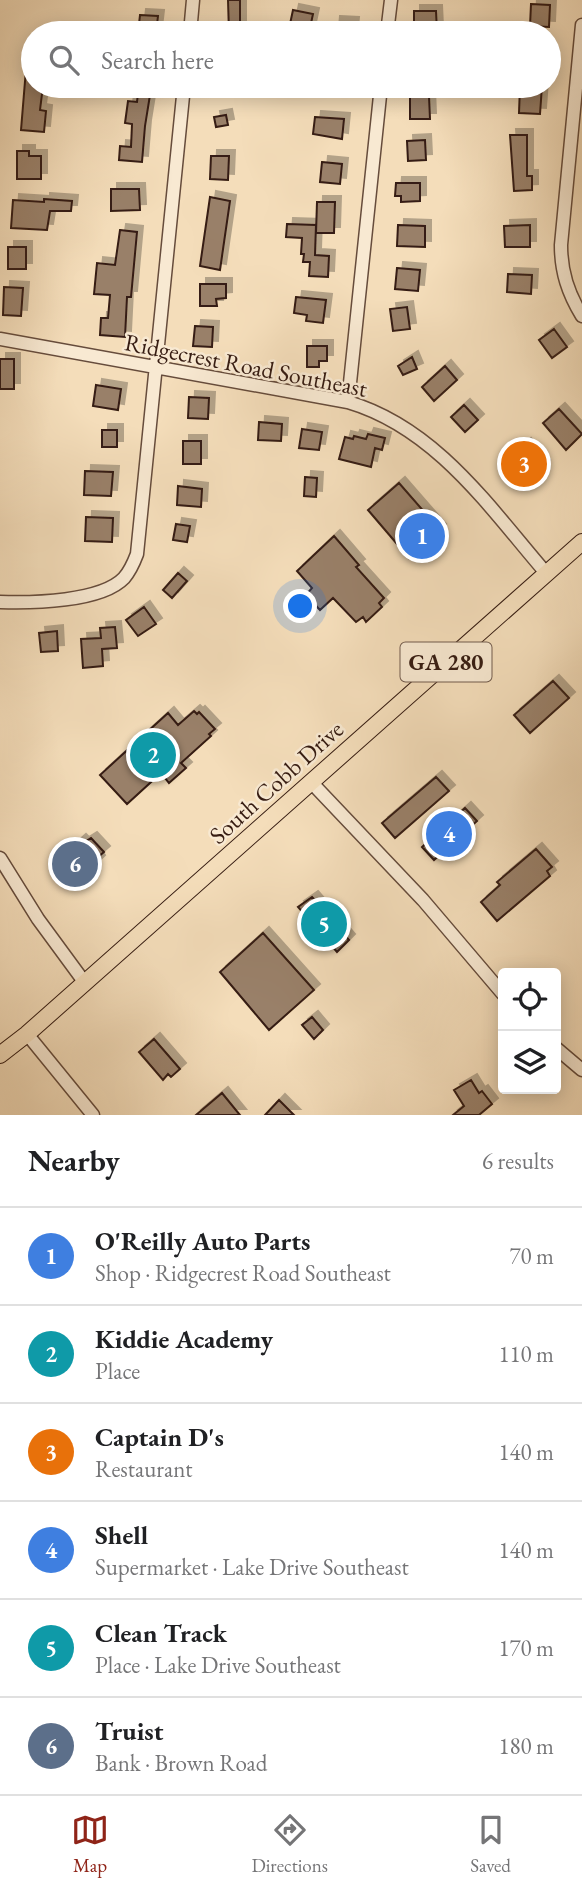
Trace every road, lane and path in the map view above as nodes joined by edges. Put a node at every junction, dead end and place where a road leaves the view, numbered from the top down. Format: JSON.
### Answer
{"nodes":[{"id":1,"x":193,"y":0,"type":"edge"},
{"id":2,"x":391,"y":0,"type":"edge"},
{"id":3,"x":191,"y":21,"type":"edge"},
{"id":4,"x":388,"y":21,"type":"edge"},
{"id":5,"x":582,"y":25,"type":"edge"},
{"id":6,"x":183,"y":98,"type":"edge"},
{"id":7,"x":380,"y":98,"type":"edge"},
{"id":8,"x":582,"y":316,"type":"edge"},
{"id":9,"x":0,"y":339,"type":"edge"},
{"id":10,"x":155,"y":369,"type":"junction"},
{"id":11,"x":348,"y":402,"type":"junction"},
{"id":12,"x":582,"y":542,"type":"edge"},
{"id":13,"x":546,"y":573,"type":"junction"},
{"id":14,"x":0,"y":602,"type":"edge"},
{"id":15,"x":311,"y":782,"type":"junction"},
{"id":16,"x":0,"y":858,"type":"edge"},
{"id":17,"x":85,"y":983,"type":"junction"},
{"id":18,"x":498,"y":989,"type":"edge"},
{"id":19,"x":27,"y":1034,"type":"junction"},
{"id":20,"x":561,"y":1052,"type":"edge"},
{"id":21,"x":0,"y":1055,"type":"edge"},
{"id":22,"x":582,"y":1070,"type":"edge"},
{"id":23,"x":93,"y":1115,"type":"edge"}],
"edges":[{"from":1,"to":3,"type":"street"},
{"from":2,"to":4,"type":"street"},
{"from":5,"to":8,"type":"street"},
{"from":6,"to":10,"type":"street"},
{"from":7,"to":11,"type":"street"},
{"from":9,"to":10,"type":"street","name":"Ridgecrest Road Southeast"},
{"from":10,"to":11,"type":"street","name":"Ridgecrest Road Southeast"},
{"from":10,"to":14,"type":"street"},
{"from":11,"to":13,"type":"street","name":"Ridgecrest Road Southeast"},
{"from":12,"to":13,"type":"main road","name":"South Cobb Drive","number":"GA 280"},
{"from":13,"to":15,"type":"main road","name":"South Cobb Drive","number":"GA 280"},
{"from":15,"to":17,"type":"main road","name":"South Cobb Drive","number":"GA 280"},
{"from":15,"to":18,"type":"street"},
{"from":16,"to":17,"type":"street"},
{"from":17,"to":19,"type":"main road","name":"South Cobb Drive","number":"GA 280"},
{"from":19,"to":21,"type":"main road","name":"South Cobb Drive","number":"GA 280"},
{"from":19,"to":23,"type":"street"},
{"from":20,"to":22,"type":"street"}]}
